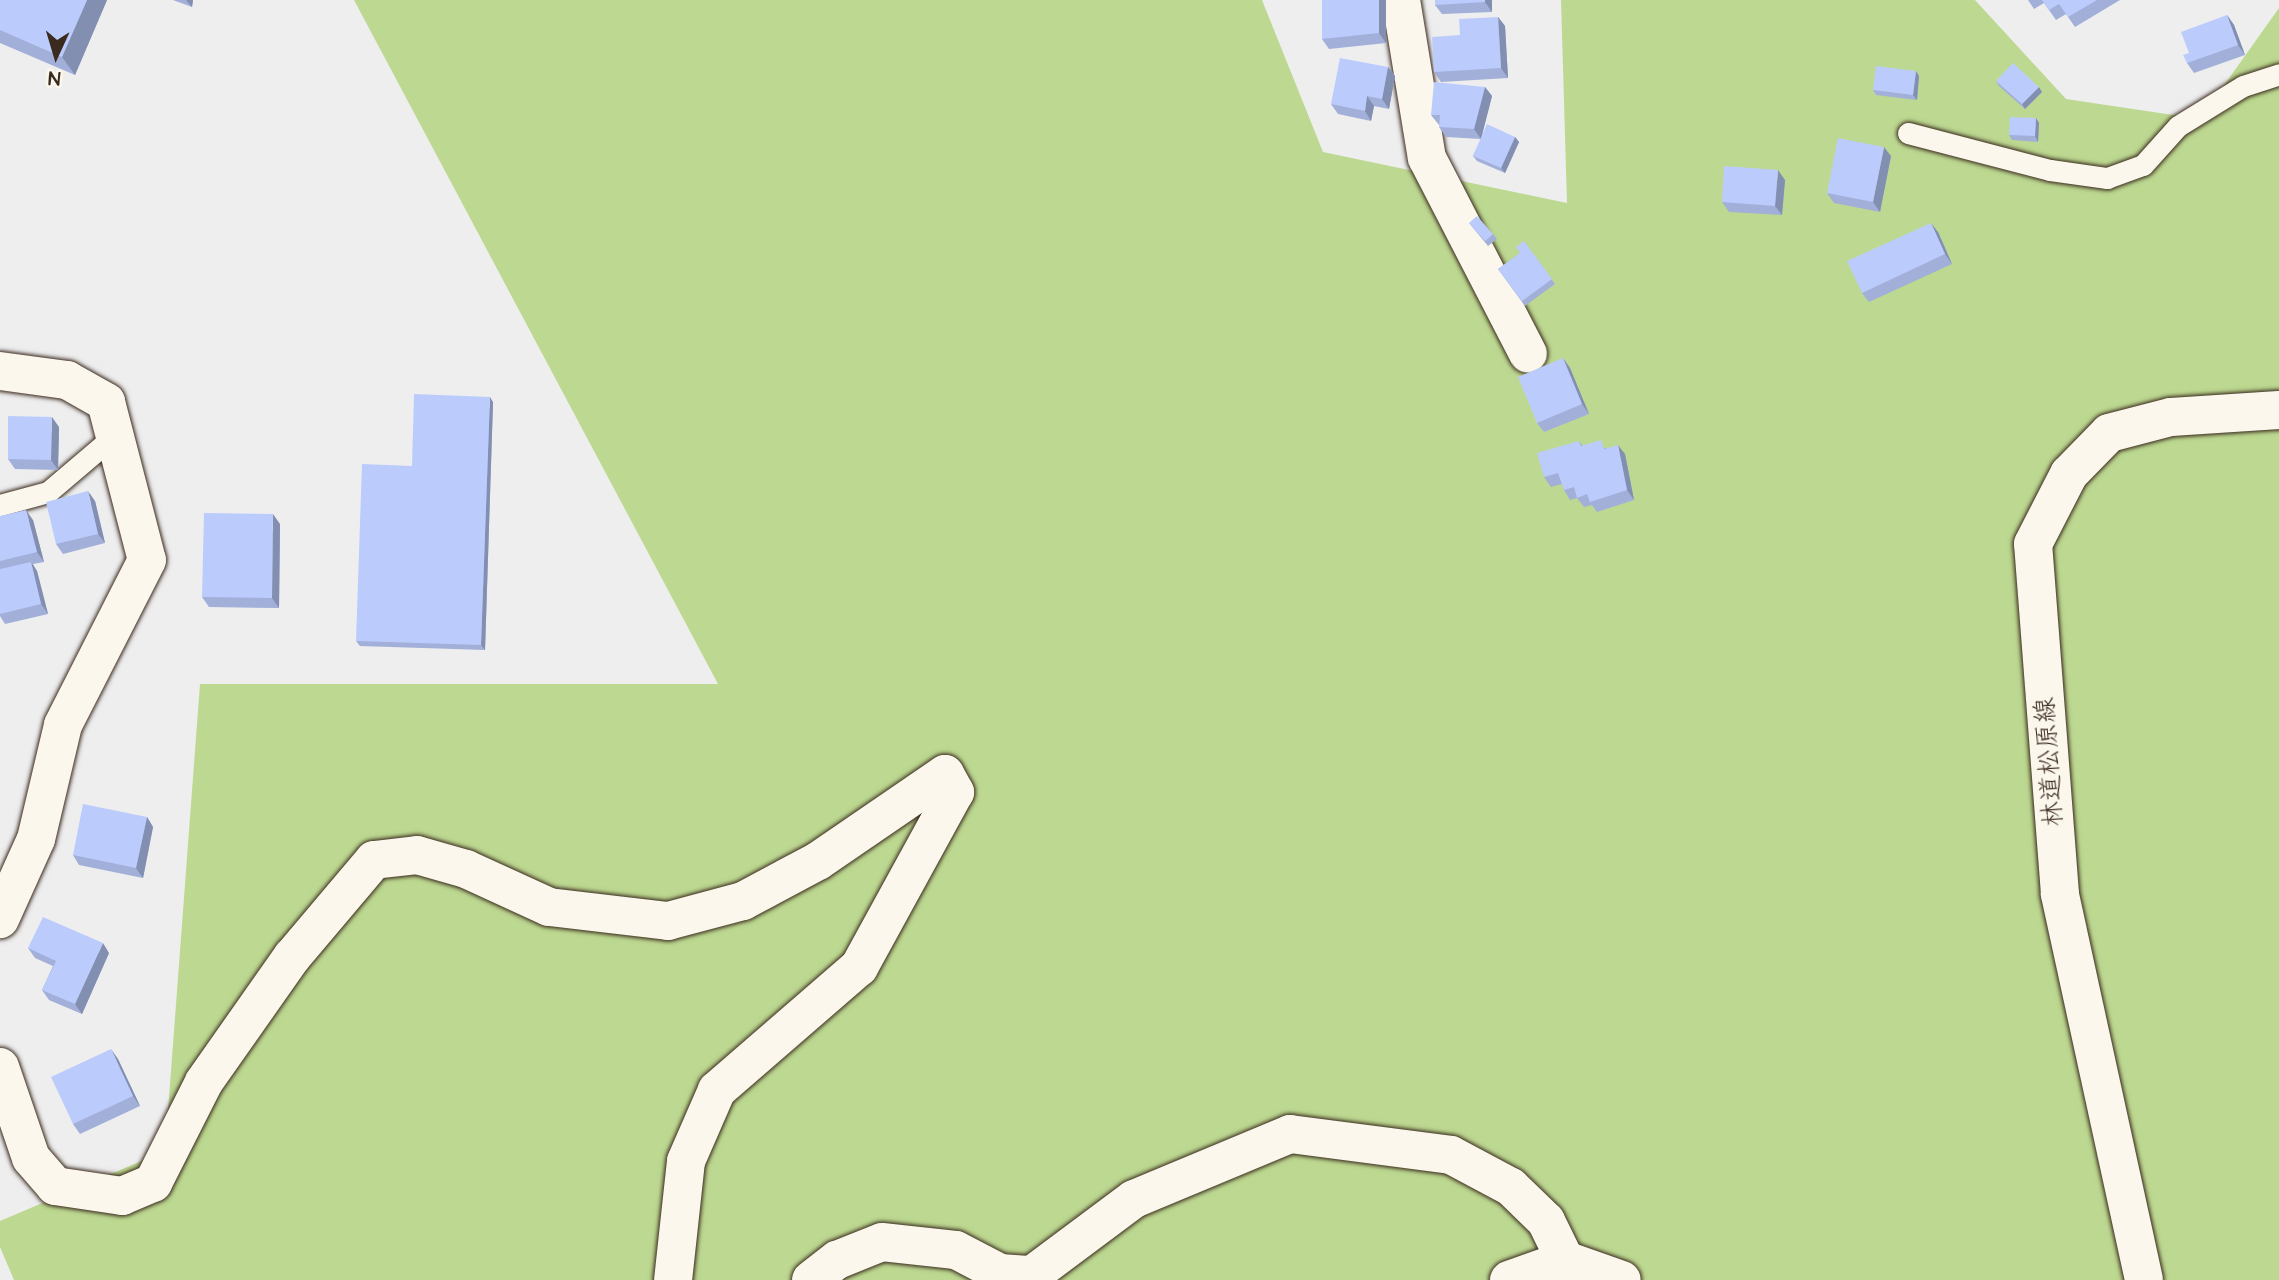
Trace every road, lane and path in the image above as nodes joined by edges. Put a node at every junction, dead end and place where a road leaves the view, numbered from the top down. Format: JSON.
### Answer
{"nodes":[{"id":1,"x":1402,"y":0,"type":"edge"},
{"id":2,"x":2279,"y":74,"type":"edge"},
{"id":3,"x":1908,"y":133,"type":"dead end"},
{"id":4,"x":1528,"y":354,"type":"dead end"},
{"id":5,"x":0,"y":371,"type":"edge"},
{"id":6,"x":2279,"y":410,"type":"edge"},
{"id":7,"x":115,"y":435,"type":"junction"},
{"id":8,"x":0,"y":505,"type":"edge"},
{"id":9,"x":0,"y":919,"type":"edge"},
{"id":10,"x":0,"y":1067,"type":"edge"},
{"id":11,"x":1565,"y":1260,"type":"junction"},
{"id":12,"x":673,"y":1280,"type":"edge"},
{"id":13,"x":811,"y":1280,"type":"edge"},
{"id":14,"x":1509,"y":1280,"type":"edge"},
{"id":15,"x":1622,"y":1280,"type":"edge"},
{"id":16,"x":2144,"y":1280,"type":"edge"}],
"edges":[{"from":1,"to":4,"type":"street"},
{"from":2,"to":3,"type":"lane"},
{"from":5,"to":7,"type":"street"},
{"from":6,"to":16,"type":"street","name":"林道松原線"},
{"from":7,"to":8,"type":"lane"},
{"from":7,"to":9,"type":"street"},
{"from":10,"to":12,"type":"street"},
{"from":11,"to":13,"type":"street"},
{"from":11,"to":14,"type":"street"},
{"from":11,"to":15,"type":"street"}]}
